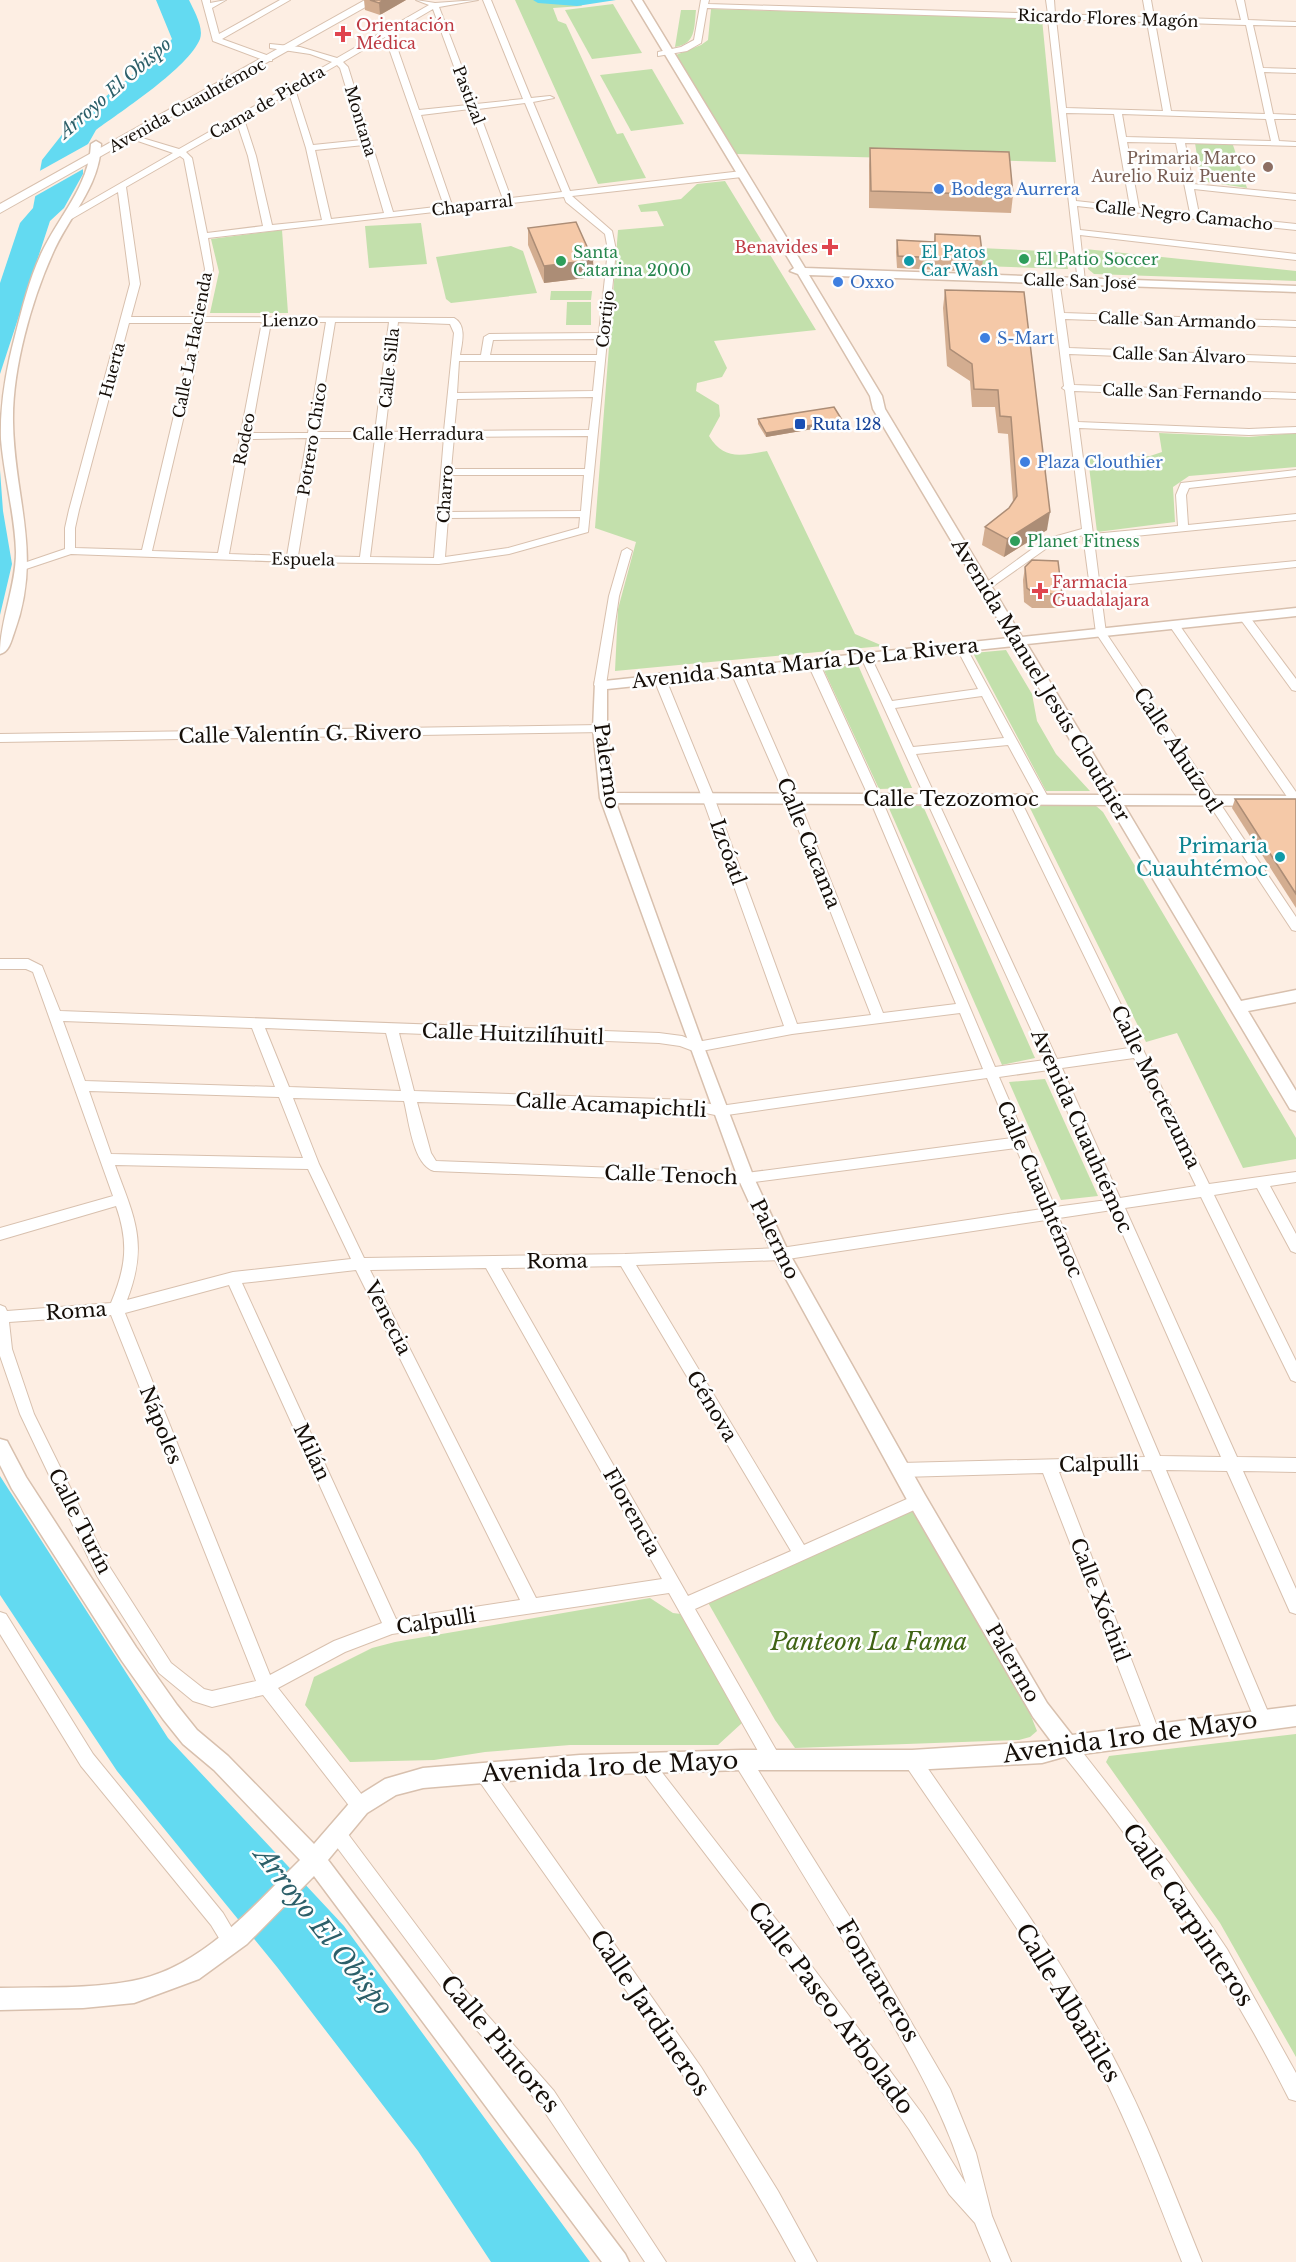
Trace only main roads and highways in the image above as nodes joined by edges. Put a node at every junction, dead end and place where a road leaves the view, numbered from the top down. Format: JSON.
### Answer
{"nodes":[{"id":1,"x":353,"y":0,"type":"edge"},
{"id":2,"x":373,"y":0,"type":"edge"},
{"id":3,"x":93,"y":152,"type":"junction"},
{"id":4,"x":24,"y":191,"type":"junction"},
{"id":5,"x":0,"y":198,"type":"edge"},
{"id":6,"x":0,"y":209,"type":"edge"}],
"edges":[{"from":1,"to":3,"type":"main road","name":"Avenida Cuauhtémoc"},
{"from":2,"to":3,"type":"main road","name":"Avenida Cuauhtémoc"},
{"from":3,"to":4,"type":"main road","name":"Avenida Cuauhtémoc"},
{"from":4,"to":5,"type":"main road","name":"Avenida Cuauhtémoc"},
{"from":4,"to":6,"type":"main road","name":"Avenida Cuauhtémoc"}]}
